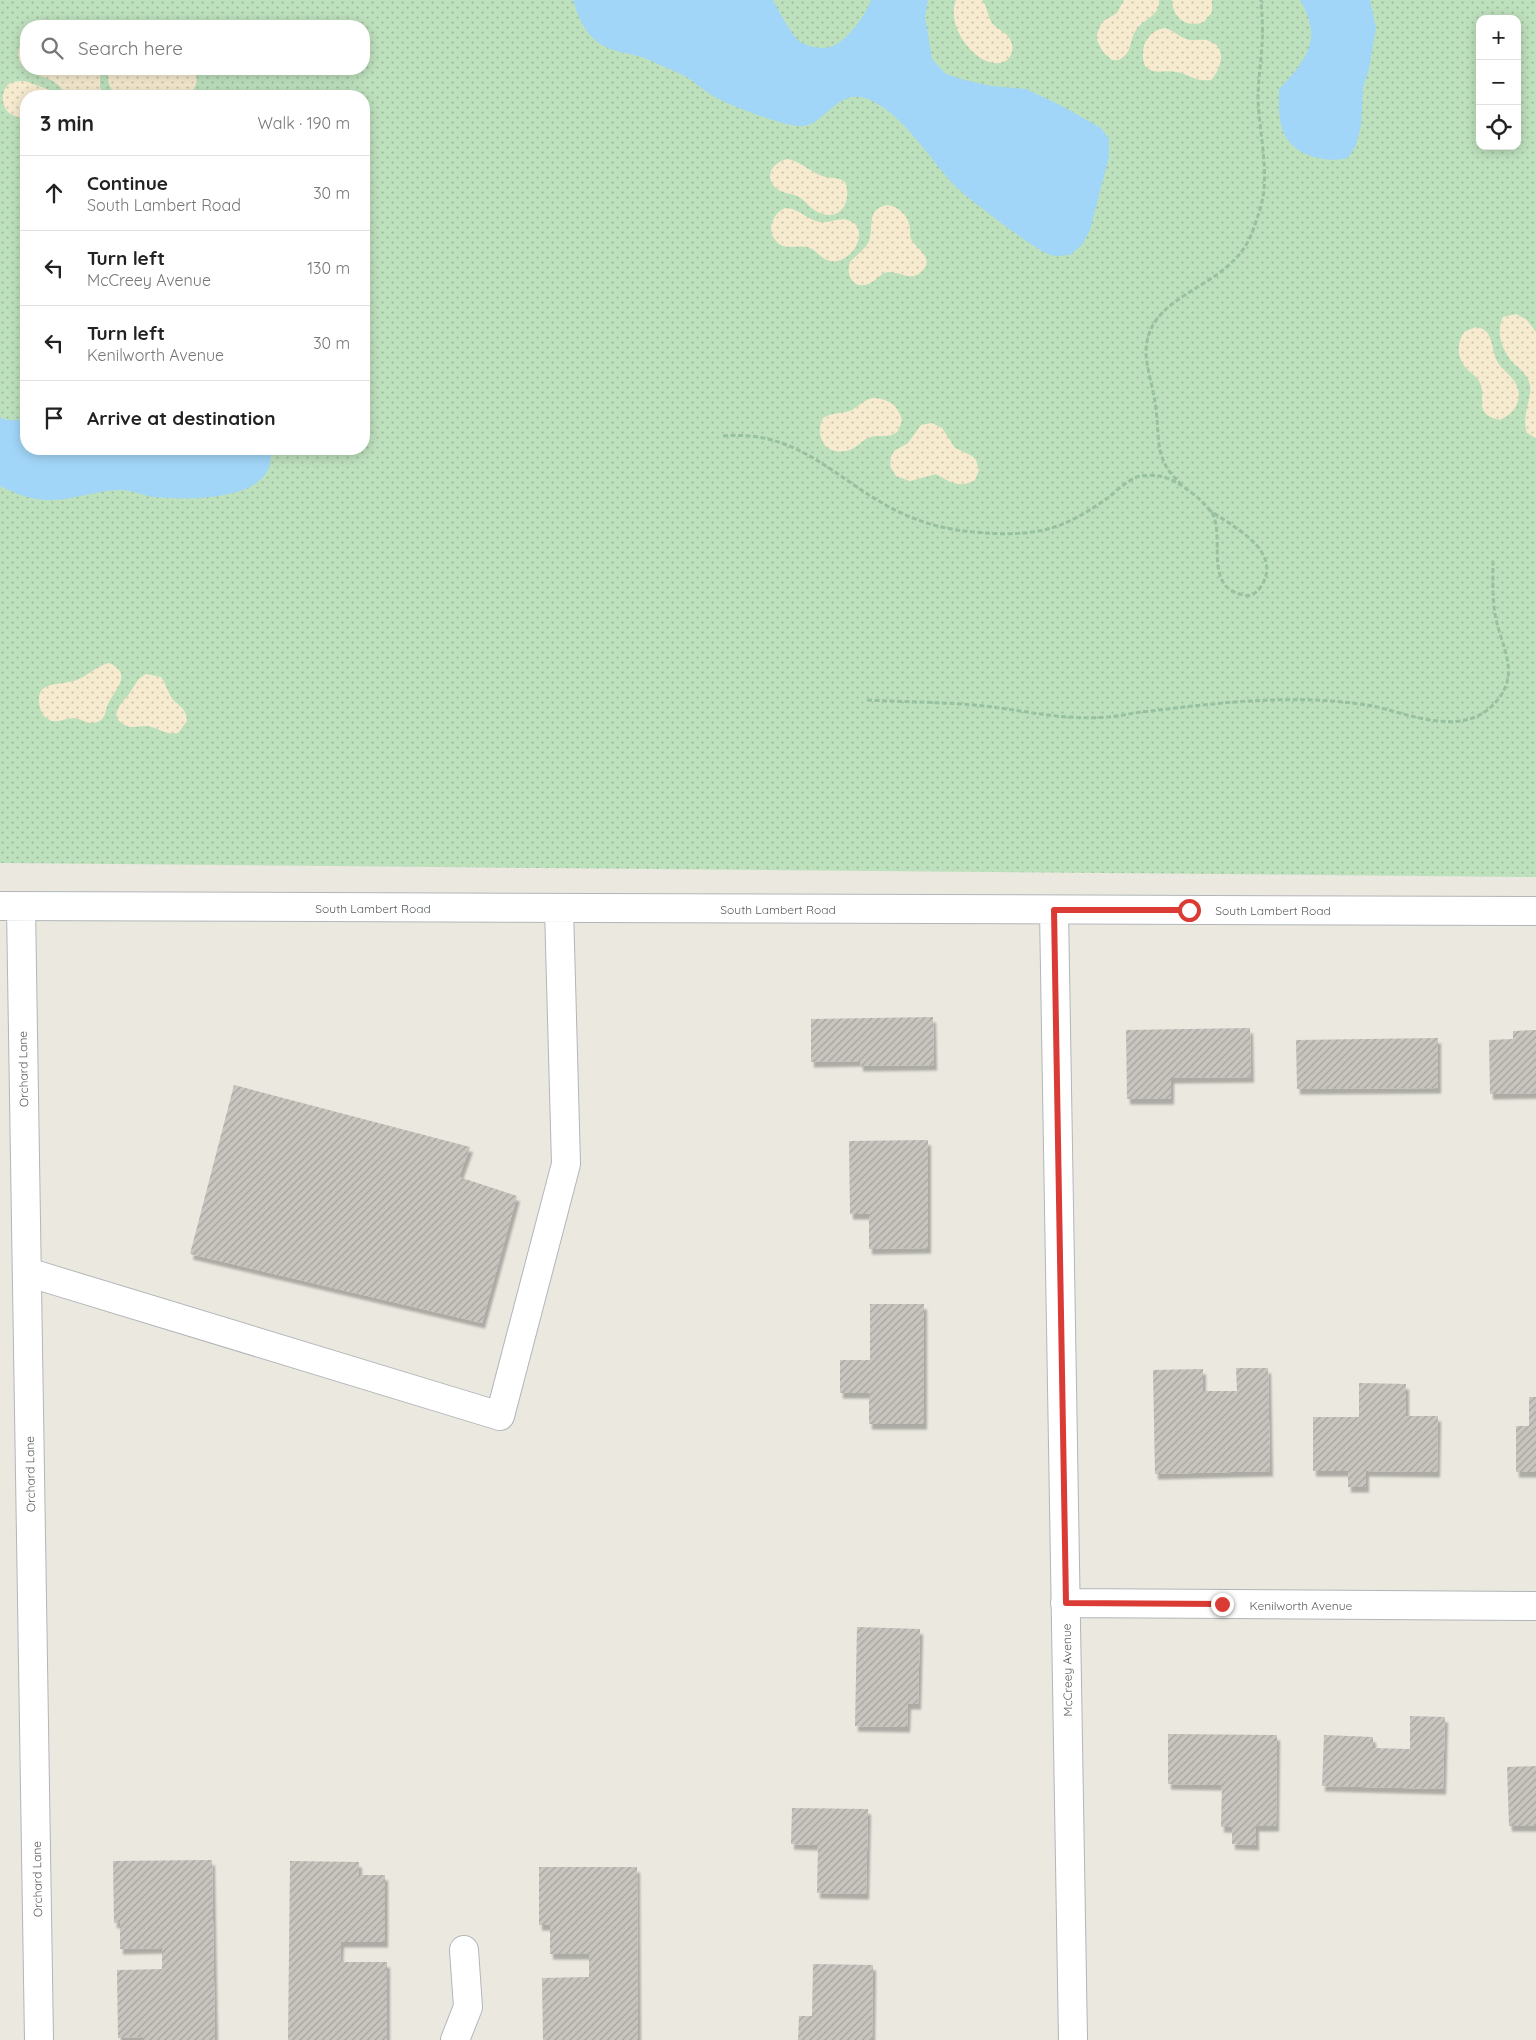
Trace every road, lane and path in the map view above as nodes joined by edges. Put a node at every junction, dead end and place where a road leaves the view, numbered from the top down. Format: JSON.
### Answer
{"nodes":[{"id":1,"x":1261,"y":0,"type":"edge"},
{"id":2,"x":723,"y":436,"type":"dead end"},
{"id":3,"x":1188,"y":490,"type":"junction"},
{"id":4,"x":1208,"y":509,"type":"junction"},
{"id":5,"x":1493,"y":559,"type":"dead end"},
{"id":6,"x":868,"y":700,"type":"dead end"},
{"id":7,"x":10,"y":907,"type":"edge"},
{"id":8,"x":559,"y":908,"type":"junction"},
{"id":9,"x":1054,"y":910,"type":"junction"},
{"id":10,"x":1536,"y":911,"type":"edge"},
{"id":11,"x":27,"y":1272,"type":"junction"},
{"id":12,"x":1066,"y":1603,"type":"junction"},
{"id":13,"x":1536,"y":1606,"type":"edge"},
{"id":14,"x":464,"y":1950,"type":"dead end"},
{"id":15,"x":39,"y":2040,"type":"edge"},
{"id":16,"x":455,"y":2040,"type":"edge"},
{"id":17,"x":1073,"y":2040,"type":"edge"}],
"edges":[{"from":1,"to":3,"type":"path"},
{"from":2,"to":3,"type":"path"},
{"from":3,"to":4,"type":"path"},
{"from":4,"to":4,"type":"path"},
{"from":5,"to":6,"type":"path"},
{"from":7,"to":8,"type":"street","name":"South Lambert Road"},
{"from":7,"to":11,"type":"street","name":"Orchard Lane"},
{"from":8,"to":9,"type":"street","name":"South Lambert Road"},
{"from":8,"to":11,"type":"street"},
{"from":9,"to":10,"type":"street","name":"South Lambert Road"},
{"from":9,"to":12,"type":"street","name":"McCreey Avenue"},
{"from":11,"to":15,"type":"street","name":"Orchard Lane"},
{"from":12,"to":13,"type":"street","name":"Kenilworth Avenue"},
{"from":12,"to":17,"type":"street","name":"McCreey Avenue"},
{"from":14,"to":16,"type":"street"}]}
